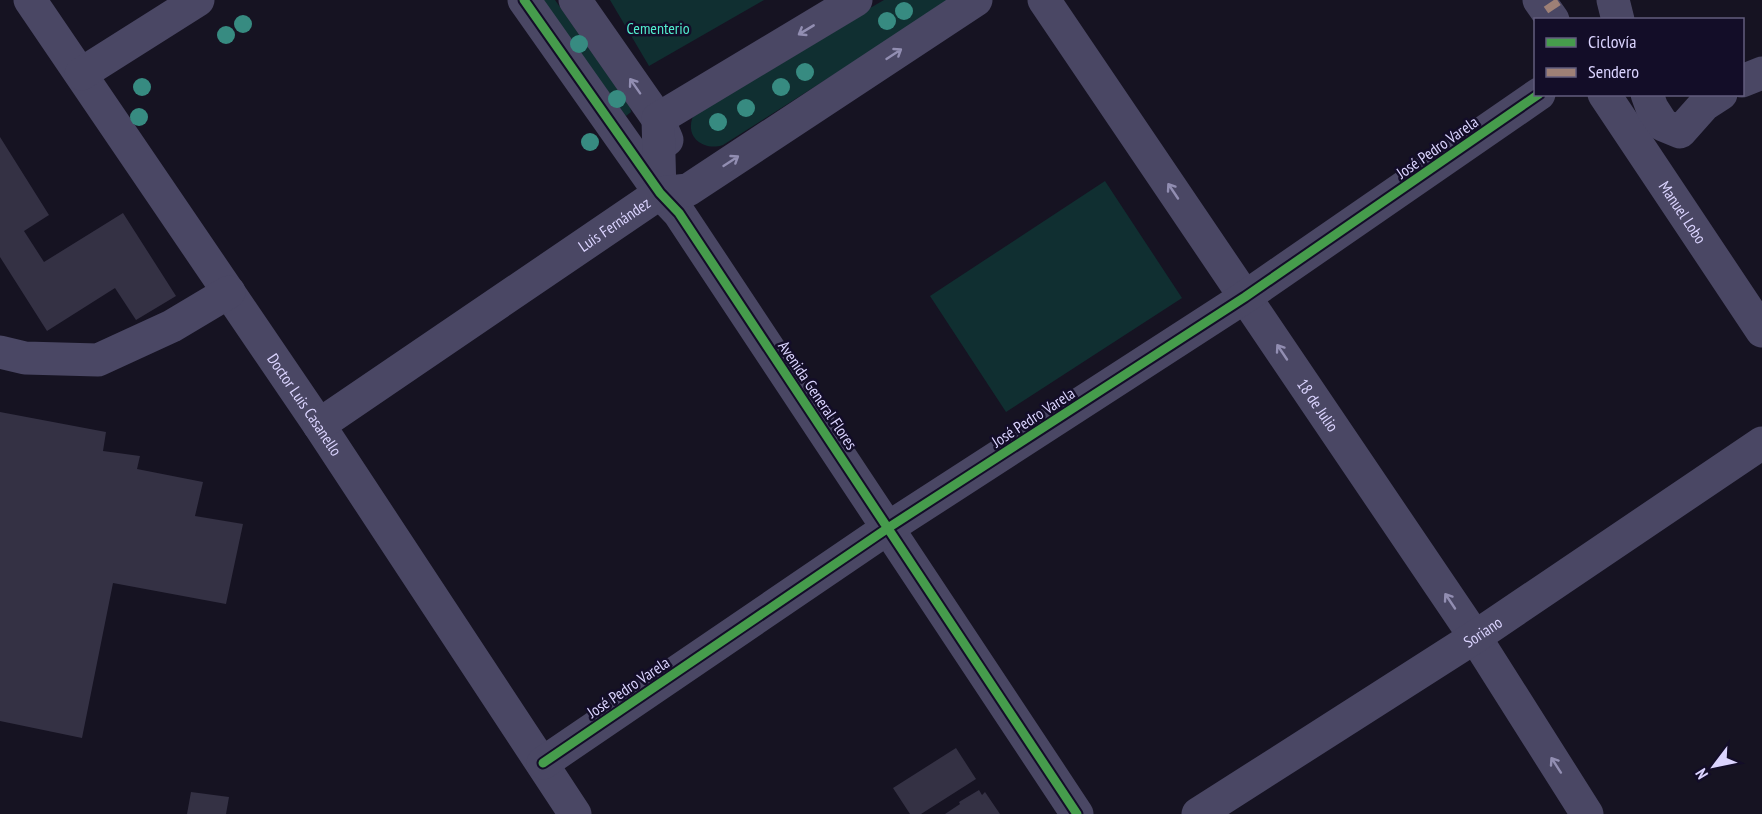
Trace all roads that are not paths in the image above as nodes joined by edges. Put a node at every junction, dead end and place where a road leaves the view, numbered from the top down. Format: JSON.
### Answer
{"nodes":[{"id":1,"x":30,"y":0,"type":"edge"},
{"id":2,"x":198,"y":0,"type":"edge"},
{"id":3,"x":524,"y":0,"type":"edge"},
{"id":4,"x":575,"y":0,"type":"edge"},
{"id":5,"x":856,"y":0,"type":"edge"},
{"id":6,"x":975,"y":0,"type":"edge"},
{"id":7,"x":1044,"y":0,"type":"edge"},
{"id":8,"x":1539,"y":0,"type":"edge"},
{"id":9,"x":1613,"y":0,"type":"edge"},
{"id":10,"x":1552,"y":18,"type":"edge"},
{"id":11,"x":1618,"y":18,"type":"edge"},
{"id":12,"x":1762,"y":73,"type":"edge"},
{"id":13,"x":81,"y":74,"type":"junction"},
{"id":14,"x":1744,"y":81,"type":"edge"},
{"id":15,"x":1536,"y":96,"type":"edge"},
{"id":16,"x":1605,"y":96,"type":"edge"},
{"id":17,"x":1648,"y":96,"type":"edge"},
{"id":18,"x":1717,"y":96,"type":"edge"},
{"id":19,"x":658,"y":119,"type":"junction"},
{"id":20,"x":676,"y":199,"type":"junction"},
{"id":21,"x":229,"y":292,"type":"junction"},
{"id":22,"x":1245,"y":297,"type":"junction"},
{"id":23,"x":1762,"y":331,"type":"edge"},
{"id":24,"x":0,"y":352,"type":"edge"},
{"id":25,"x":319,"y":425,"type":"junction"},
{"id":26,"x":1762,"y":443,"type":"edge"},
{"id":27,"x":888,"y":528,"type":"junction"},
{"id":28,"x":1475,"y":637,"type":"junction"},
{"id":29,"x":543,"y":763,"type":"junction"},
{"id":30,"x":575,"y":814,"type":"edge"},
{"id":31,"x":1077,"y":814,"type":"edge"},
{"id":32,"x":1198,"y":814,"type":"edge"},
{"id":33,"x":1587,"y":814,"type":"edge"}],
"edges":[{"from":1,"to":13,"type":"street","name":"Doctor Luis Casanello"},
{"from":2,"to":13,"type":"street"},
{"from":3,"to":20,"type":"street","name":"Avenida General Flores"},
{"from":19,"to":4,"type":"street","one_way":true},
{"from":5,"to":19,"type":"street","one_way":true},
{"from":20,"to":6,"type":"street","name":"Luis Fernández","one_way":true},
{"from":22,"to":7,"type":"street","name":"18 de Julio","one_way":true},
{"from":8,"to":10,"type":"street"},
{"from":9,"to":11,"type":"street"},
{"from":12,"to":14,"type":"street"},
{"from":13,"to":21,"type":"street","name":"Doctor Luis Casanello"},
{"from":15,"to":22,"type":"street","name":"José Pedro Varela"},
{"from":16,"to":23,"type":"street","name":"Manuel Lobo"},
{"from":17,"to":18,"type":"street"},
{"from":19,"to":20,"type":"street"},
{"from":20,"to":25,"type":"street","name":"Luis Fernández"},
{"from":20,"to":27,"type":"street","name":"Avenida General Flores"},
{"from":21,"to":24,"type":"street"},
{"from":21,"to":25,"type":"street","name":"Doctor Luis Casanello"},
{"from":22,"to":27,"type":"street","name":"José Pedro Varela"},
{"from":28,"to":22,"type":"street","name":"18 de Julio","one_way":true},
{"from":25,"to":29,"type":"street","name":"Doctor Luis Casanello"},
{"from":26,"to":28,"type":"street","name":"Soriano"},
{"from":27,"to":29,"type":"street","name":"José Pedro Varela"},
{"from":27,"to":31,"type":"street","name":"Avenida General Flores"},
{"from":28,"to":32,"type":"street","name":"Soriano"},
{"from":33,"to":28,"type":"street","name":"18 de Julio","one_way":true},
{"from":29,"to":30,"type":"street","name":"Doctor Luis Casanello"}]}
